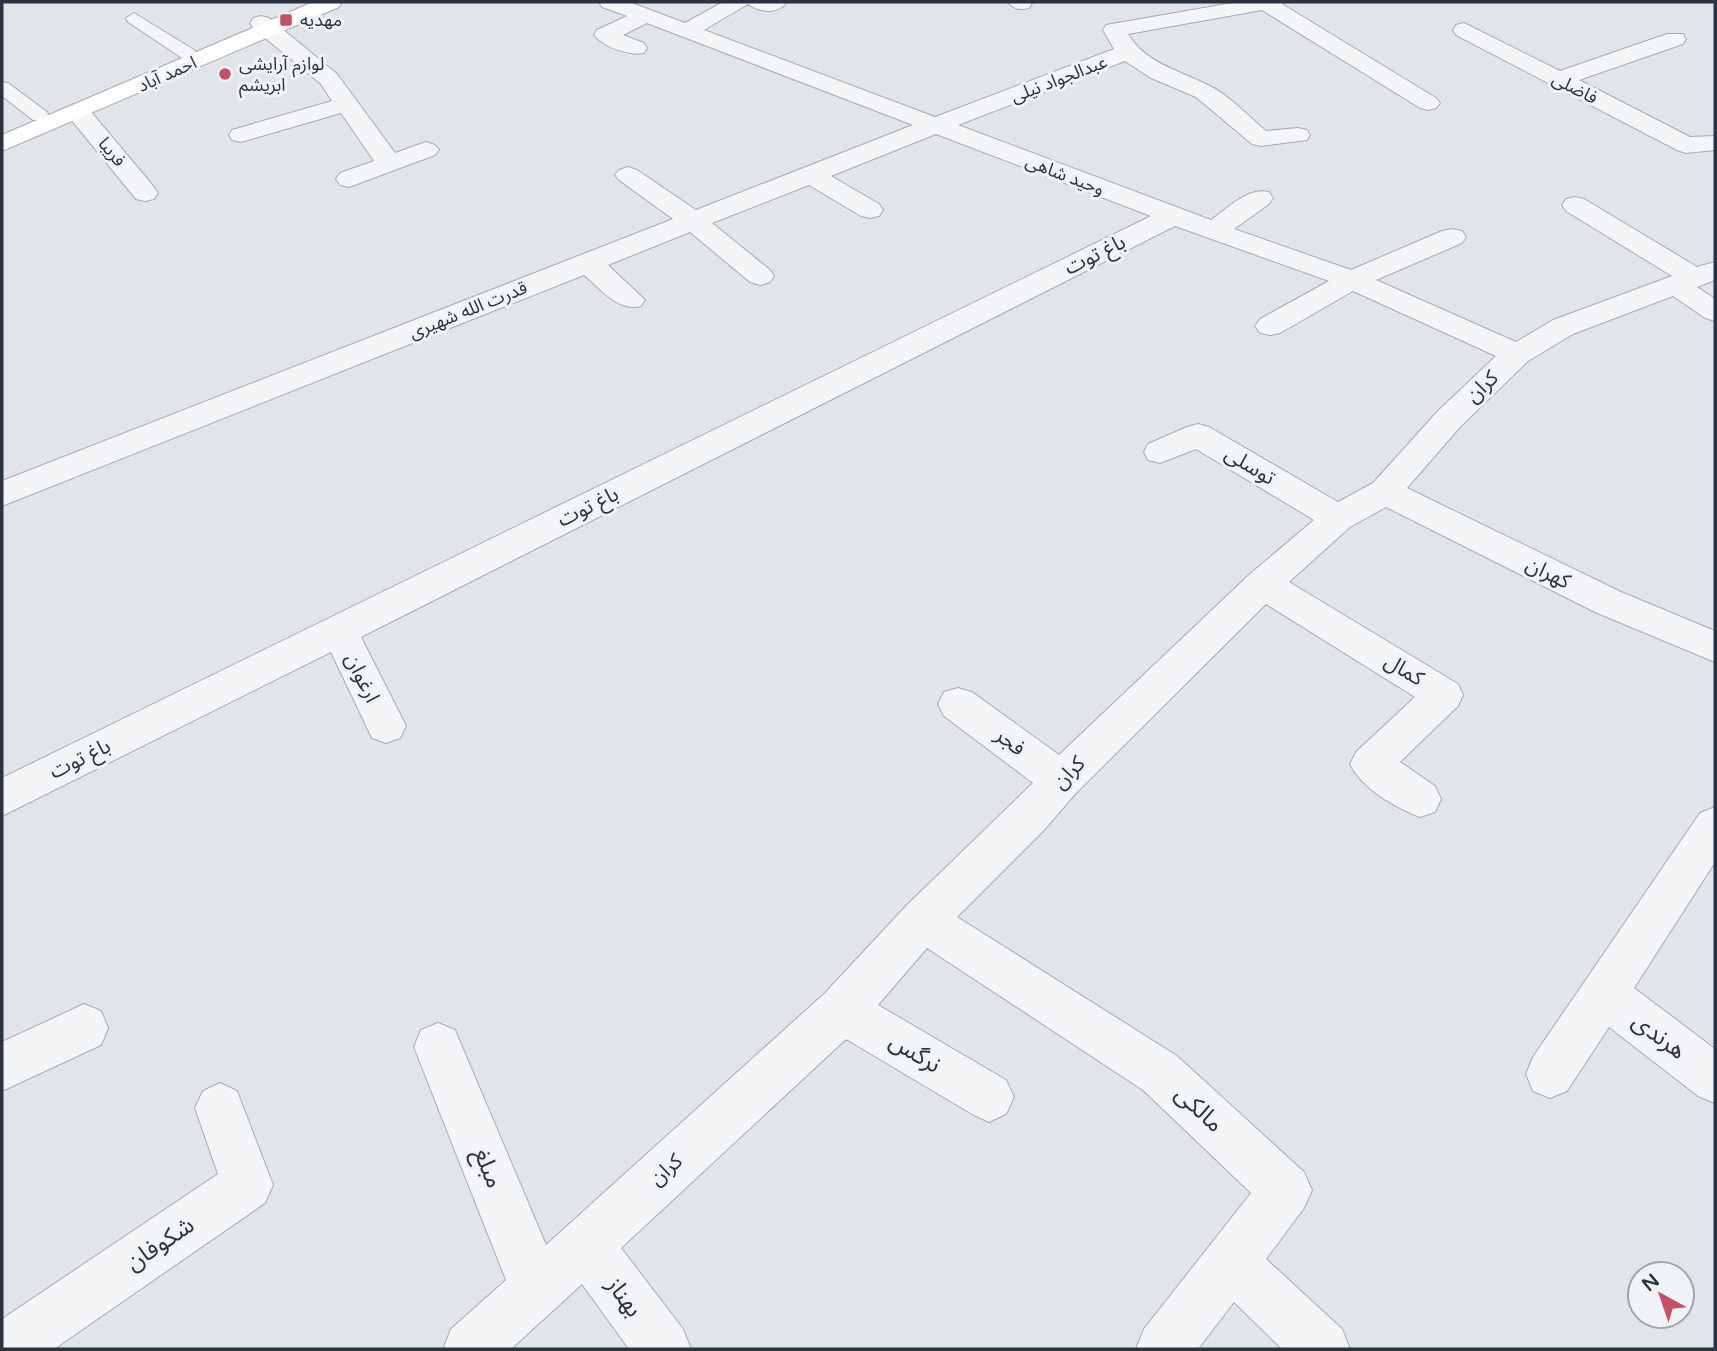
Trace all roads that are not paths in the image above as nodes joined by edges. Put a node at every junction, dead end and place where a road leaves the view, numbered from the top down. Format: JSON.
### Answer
{"nodes":[{"id":1,"x":312,"y":2,"type":"edge"},
{"id":2,"x":331,"y":2,"type":"edge"},
{"id":3,"x":610,"y":2,"type":"edge"},
{"id":4,"x":738,"y":2,"type":"edge"},
{"id":5,"x":757,"y":2,"type":"edge"},
{"id":6,"x":776,"y":2,"type":"edge"},
{"id":7,"x":1269,"y":2,"type":"edge"},
{"id":8,"x":645,"y":16,"type":"junction"},
{"id":9,"x":134,"y":18,"type":"dead end"},
{"id":10,"x":265,"y":26,"type":"junction"},
{"id":11,"x":1464,"y":30,"type":"dead end"},
{"id":12,"x":685,"y":32,"type":"junction"},
{"id":13,"x":1675,"y":39,"type":"dead end"},
{"id":14,"x":636,"y":48,"type":"dead end"},
{"id":15,"x":1128,"y":52,"type":"junction"},
{"id":16,"x":188,"y":54,"type":"junction"},
{"id":17,"x":1559,"y":79,"type":"junction"},
{"id":18,"x":2,"y":87,"type":"edge"},
{"id":19,"x":1428,"y":103,"type":"dead end"},
{"id":20,"x":348,"y":104,"type":"junction"},
{"id":21,"x":78,"y":112,"type":"junction"},
{"id":22,"x":40,"y":116,"type":"junction"},
{"id":23,"x":934,"y":126,"type":"junction"},
{"id":24,"x":2,"y":132,"type":"edge"},
{"id":25,"x":241,"y":135,"type":"dead end"},
{"id":26,"x":1298,"y":135,"type":"dead end"},
{"id":27,"x":1715,"y":143,"type":"edge"},
{"id":28,"x":2,"y":144,"type":"edge"},
{"id":29,"x":426,"y":150,"type":"dead end"},
{"id":30,"x":389,"y":163,"type":"junction"},
{"id":31,"x":628,"y":175,"type":"dead end"},
{"id":32,"x":811,"y":175,"type":"junction"},
{"id":33,"x":349,"y":179,"type":"dead end"},
{"id":34,"x":145,"y":193,"type":"dead end"},
{"id":35,"x":1260,"y":198,"type":"dead end"},
{"id":36,"x":1575,"y":205,"type":"dead end"},
{"id":37,"x":870,"y":210,"type":"dead end"},
{"id":38,"x":1173,"y":216,"type":"junction"},
{"id":39,"x":693,"y":221,"type":"junction"},
{"id":40,"x":1214,"y":231,"type":"junction"},
{"id":41,"x":1452,"y":237,"type":"dead end"},
{"id":42,"x":587,"y":263,"type":"junction"},
{"id":43,"x":760,"y":276,"type":"dead end"},
{"id":44,"x":1352,"y":280,"type":"junction"},
{"id":45,"x":1700,"y":286,"type":"edge"},
{"id":46,"x":631,"y":300,"type":"dead end"},
{"id":47,"x":1270,"y":326,"type":"dead end"},
{"id":48,"x":1517,"y":354,"type":"junction"},
{"id":49,"x":1160,"y":452,"type":"dead end"},
{"id":50,"x":1385,"y":492,"type":"junction"},
{"id":51,"x":2,"y":494,"type":"edge"},
{"id":52,"x":1338,"y":518,"type":"junction"},
{"id":53,"x":1263,"y":584,"type":"junction"},
{"id":54,"x":339,"y":630,"type":"junction"},
{"id":55,"x":1715,"y":647,"type":"edge"},
{"id":56,"x":958,"y":704,"type":"dead end"},
{"id":57,"x":386,"y":726,"type":"dead end"},
{"id":58,"x":1061,"y":780,"type":"junction"},
{"id":59,"x":2,"y":798,"type":"edge"},
{"id":60,"x":1420,"y":799,"type":"dead end"},
{"id":61,"x":1715,"y":826,"type":"edge"},
{"id":62,"x":923,"y":920,"type":"junction"},
{"id":63,"x":1603,"y":994,"type":"junction"},
{"id":64,"x":842,"y":1010,"type":"junction"},
{"id":65,"x":84,"y":1028,"type":"dead end"},
{"id":66,"x":438,"y":1047,"type":"dead end"},
{"id":67,"x":2,"y":1067,"type":"edge"},
{"id":68,"x":1550,"y":1074,"type":"dead end"},
{"id":69,"x":1715,"y":1079,"type":"edge"},
{"id":70,"x":989,"y":1097,"type":"dead end"},
{"id":71,"x":220,"y":1108,"type":"dead end"},
{"id":72,"x":585,"y":1244,"type":"junction"},
{"id":73,"x":1230,"y":1261,"type":"junction"},
{"id":74,"x":537,"y":1289,"type":"junction"},
{"id":75,"x":6,"y":1349,"type":"edge"},
{"id":76,"x":471,"y":1349,"type":"edge"},
{"id":77,"x":663,"y":1349,"type":"edge"},
{"id":78,"x":1164,"y":1349,"type":"edge"},
{"id":79,"x":1322,"y":1349,"type":"edge"}],
"edges":[{"from":1,"to":10,"type":"main road","name":"احمد آباد"},
{"from":2,"to":10,"type":"main road","name":"احمد آباد"},
{"from":3,"to":8,"type":"street","name":"وحید شاهی"},
{"from":4,"to":12,"type":"street"},
{"from":5,"to":6,"type":"street"},
{"from":7,"to":15,"type":"street","name":"عبدالجواد نیلی"},
{"from":7,"to":19,"type":"street"},
{"from":8,"to":12,"type":"street","name":"وحید شاهی"},
{"from":8,"to":14,"type":"street"},
{"from":9,"to":16,"type":"lane"},
{"from":10,"to":16,"type":"main road","name":"احمد آباد"},
{"from":10,"to":20,"type":"street"},
{"from":10,"to":21,"type":"main road","name":"احمد آباد"},
{"from":11,"to":17,"type":"street","name":"فاضلی"},
{"from":12,"to":23,"type":"street","name":"وحید شاهی"},
{"from":13,"to":17,"type":"street"},
{"from":15,"to":23,"type":"street","name":"عبدالجواد نیلی"},
{"from":15,"to":26,"type":"street"},
{"from":16,"to":22,"type":"main road","name":"احمد آباد"},
{"from":17,"to":27,"type":"street","name":"فاضلی"},
{"from":18,"to":22,"type":"lane"},
{"from":20,"to":25,"type":"street"},
{"from":20,"to":30,"type":"street"},
{"from":21,"to":28,"type":"main road","name":"احمد آباد"},
{"from":21,"to":34,"type":"street","name":"فریبا"},
{"from":22,"to":24,"type":"main road","name":"احمد آباد"},
{"from":23,"to":32,"type":"street","name":"قدرت الله شهیری"},
{"from":23,"to":38,"type":"street","name":"وحید شاهی"},
{"from":29,"to":30,"type":"street"},
{"from":30,"to":33,"type":"street"},
{"from":31,"to":39,"type":"street"},
{"from":32,"to":37,"type":"street"},
{"from":32,"to":39,"type":"street","name":"قدرت الله شهیری"},
{"from":35,"to":40,"type":"street"},
{"from":36,"to":45,"type":"street"},
{"from":38,"to":40,"type":"street","name":"وحید شاهی"},
{"from":38,"to":54,"type":"street","name":"باغ توت"},
{"from":39,"to":42,"type":"street","name":"قدرت الله شهیری"},
{"from":39,"to":43,"type":"street"},
{"from":40,"to":44,"type":"street","name":"وحید شاهی"},
{"from":41,"to":44,"type":"street"},
{"from":42,"to":46,"type":"street"},
{"from":42,"to":51,"type":"street","name":"قدرت الله شهیری"},
{"from":44,"to":47,"type":"street"},
{"from":44,"to":48,"type":"street","name":"وحید شاهی"},
{"from":45,"to":48,"type":"street","name":"کران"},
{"from":48,"to":50,"type":"street","name":"کران"},
{"from":49,"to":52,"type":"street","name":"توسلی"},
{"from":50,"to":52,"type":"street","name":"کران"},
{"from":50,"to":55,"type":"street","name":"کهران"},
{"from":52,"to":53,"type":"street","name":"کران"},
{"from":53,"to":58,"type":"street","name":"کران"},
{"from":53,"to":60,"type":"street","name":"کمال"},
{"from":54,"to":57,"type":"street","name":"ارغوان"},
{"from":54,"to":59,"type":"street","name":"باغ توت"},
{"from":56,"to":58,"type":"street","name":"فجر"},
{"from":58,"to":62,"type":"street","name":"کران"},
{"from":61,"to":63,"type":"street"},
{"from":62,"to":64,"type":"street","name":"کران"},
{"from":62,"to":73,"type":"street","name":"مالکی"},
{"from":63,"to":68,"type":"street"},
{"from":63,"to":69,"type":"street","name":"هرندی"},
{"from":64,"to":70,"type":"street","name":"نرگس"},
{"from":64,"to":72,"type":"street","name":"کران"},
{"from":65,"to":67,"type":"street"},
{"from":66,"to":74,"type":"street","name":"مبلغ"},
{"from":71,"to":75,"type":"street","name":"شکوفان"},
{"from":72,"to":74,"type":"street","name":"کران"},
{"from":72,"to":77,"type":"street","name":"بهناز"},
{"from":73,"to":78,"type":"street"},
{"from":73,"to":79,"type":"street"},
{"from":74,"to":76,"type":"street","name":"کران"}]}
